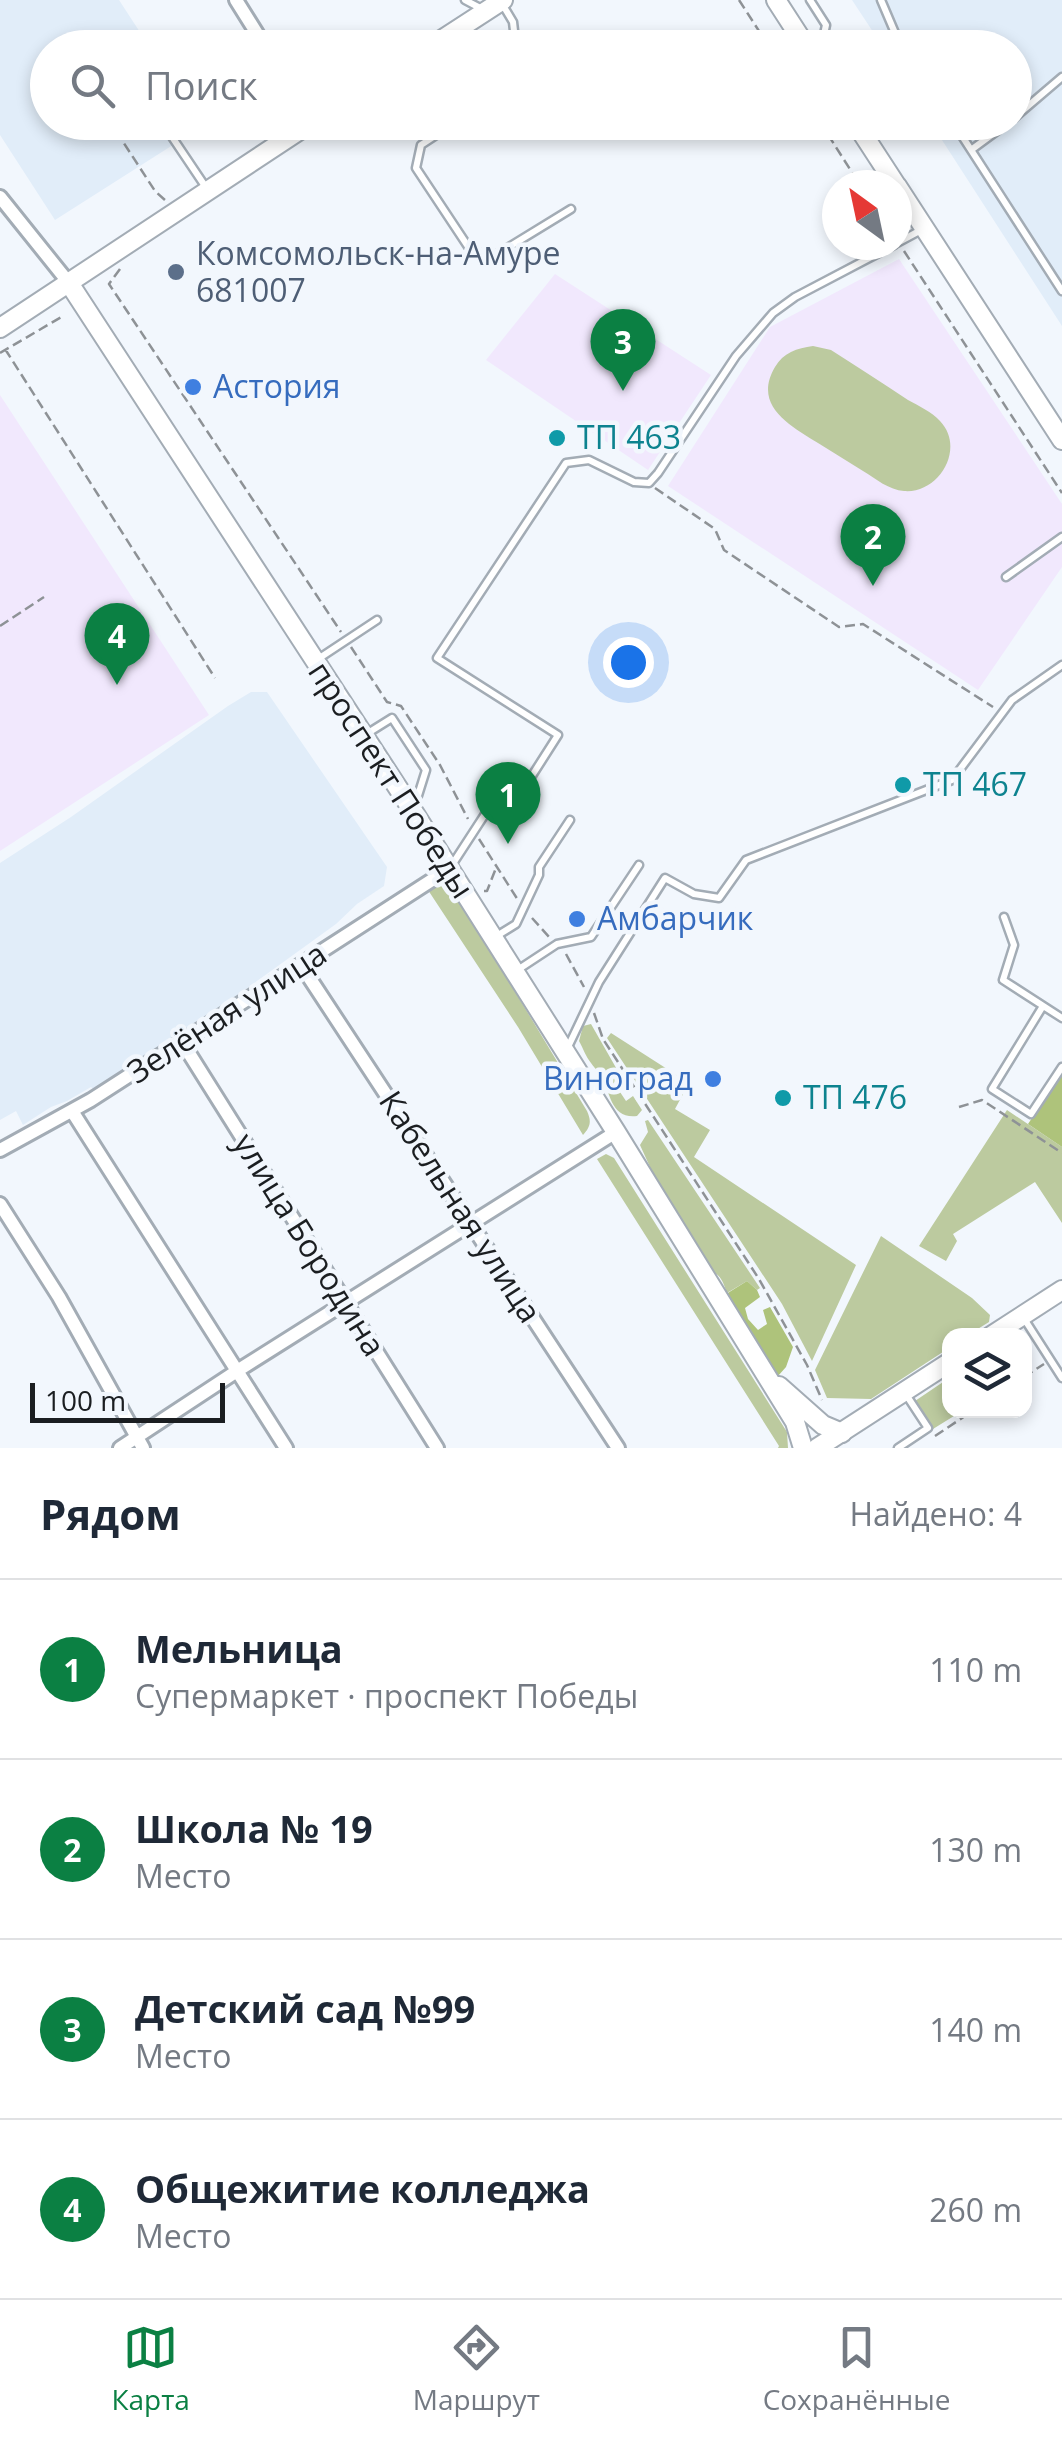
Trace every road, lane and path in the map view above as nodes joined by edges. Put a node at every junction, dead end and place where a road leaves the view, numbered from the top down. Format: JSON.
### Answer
{"nodes":[{"id":1,"x":236,"y":0,"type":"edge"},
{"id":2,"x":466,"y":0,"type":"edge"},
{"id":3,"x":740,"y":0,"type":"edge"},
{"id":4,"x":776,"y":0,"type":"edge"},
{"id":5,"x":810,"y":0,"type":"edge"},
{"id":6,"x":881,"y":0,"type":"edge"},
{"id":7,"x":496,"y":4,"type":"edge"},
{"id":8,"x":255,"y":30,"type":"edge"},
{"id":9,"x":456,"y":30,"type":"edge"},
{"id":10,"x":514,"y":30,"type":"edge"},
{"id":11,"x":759,"y":30,"type":"edge"},
{"id":12,"x":795,"y":30,"type":"edge"},
{"id":13,"x":825,"y":30,"type":"edge"},
{"id":14,"x":894,"y":30,"type":"edge"},
{"id":15,"x":1062,"y":77,"type":"edge"},
{"id":16,"x":1032,"y":103,"type":"edge"},
{"id":17,"x":122,"y":140,"type":"edge"},
{"id":18,"x":174,"y":140,"type":"edge"},
{"id":19,"x":279,"y":140,"type":"edge"},
{"id":20,"x":429,"y":140,"type":"edge"},
{"id":21,"x":831,"y":140,"type":"edge"},
{"id":22,"x":867,"y":140,"type":"edge"},
{"id":23,"x":965,"y":140,"type":"edge"},
{"id":24,"x":985,"y":140,"type":"edge"},
{"id":25,"x":971,"y":150,"type":"junction"},
{"id":26,"x":850,"y":170,"type":"edge"},
{"id":27,"x":886,"y":170,"type":"edge"},
{"id":28,"x":207,"y":190,"type":"junction"},
{"id":29,"x":0,"y":197,"type":"edge"},
{"id":30,"x":171,"y":206,"type":"dead end"},
{"id":31,"x":571,"y":209,"type":"dead end"},
{"id":32,"x":912,"y":211,"type":"edge"},
{"id":33,"x":924,"y":229,"type":"junction"},
{"id":34,"x":912,"y":235,"type":"edge"},
{"id":35,"x":865,"y":260,"type":"edge"},
{"id":36,"x":907,"y":260,"type":"edge"},
{"id":37,"x":68,"y":283,"type":"junction"},
{"id":38,"x":1062,"y":291,"type":"edge"},
{"id":39,"x":63,"y":316,"type":"dead end"},
{"id":40,"x":0,"y":328,"type":"edge"},
{"id":41,"x":5,"y":349,"type":"junction"},
{"id":42,"x":0,"y":353,"type":"edge"},
{"id":43,"x":1062,"y":440,"type":"edge"},
{"id":44,"x":648,"y":484,"type":"junction"},
{"id":45,"x":1062,"y":493,"type":"edge"},
{"id":46,"x":1062,"y":537,"type":"edge"},
{"id":47,"x":1006,"y":577,"type":"dead end"},
{"id":48,"x":44,"y":597,"type":"dead end"},
{"id":49,"x":377,"y":620,"type":"dead end"},
{"id":50,"x":0,"y":626,"type":"edge"},
{"id":51,"x":315,"y":661,"type":"junction"},
{"id":52,"x":1062,"y":665,"type":"edge"},
{"id":53,"x":214,"y":678,"type":"dead end"},
{"id":54,"x":1002,"y":713,"type":"junction"},
{"id":55,"x":363,"y":736,"type":"junction"},
{"id":56,"x":413,"y":811,"type":"junction"},
{"id":57,"x":570,"y":820,"type":"dead end"},
{"id":58,"x":639,"y":865,"type":"dead end"},
{"id":59,"x":497,"y":867,"type":"dead end"},
{"id":60,"x":450,"y":868,"type":"junction"},
{"id":61,"x":473,"y":892,"type":"dead end"},
{"id":62,"x":1004,"y":917,"type":"dead end"},
{"id":63,"x":493,"y":939,"type":"junction"},
{"id":64,"x":301,"y":965,"type":"junction"},
{"id":65,"x":515,"y":972,"type":"junction"},
{"id":66,"x":1043,"y":1006,"type":"junction"},
{"id":67,"x":1062,"y":1018,"type":"edge"},
{"id":68,"x":182,"y":1042,"type":"junction"},
{"id":69,"x":565,"y":1052,"type":"junction"},
{"id":70,"x":1062,"y":1066,"type":"edge"},
{"id":71,"x":959,"y":1107,"type":"dead end"},
{"id":72,"x":72,"y":1111,"type":"junction"},
{"id":73,"x":616,"y":1132,"type":"junction"},
{"id":74,"x":0,"y":1150,"type":"edge"},
{"id":75,"x":1062,"y":1153,"type":"edge"},
{"id":76,"x":0,"y":1204,"type":"edge"},
{"id":77,"x":471,"y":1224,"type":"junction"},
{"id":78,"x":1062,"y":1290,"type":"edge"},
{"id":79,"x":345,"y":1304,"type":"junction"},
{"id":80,"x":1022,"y":1316,"type":"junction"},
{"id":81,"x":1003,"y":1328,"type":"edge"},
{"id":82,"x":942,"y":1367,"type":"edge"},
{"id":83,"x":237,"y":1370,"type":"junction"},
{"id":84,"x":766,"y":1374,"type":"junction"},
{"id":85,"x":1062,"y":1378,"type":"edge"},
{"id":86,"x":904,"y":1392,"type":"junction"},
{"id":87,"x":962,"y":1418,"type":"edge"},
{"id":88,"x":842,"y":1433,"type":"junction"},
{"id":89,"x":931,"y":1438,"type":"dead end"},
{"id":90,"x":140,"y":1442,"type":"edge"},
{"id":91,"x":120,"y":1448,"type":"edge"},
{"id":92,"x":286,"y":1448,"type":"edge"},
{"id":93,"x":438,"y":1448,"type":"edge"},
{"id":94,"x":618,"y":1448,"type":"edge"},
{"id":95,"x":802,"y":1448,"type":"edge"},
{"id":96,"x":817,"y":1448,"type":"edge"},
{"id":97,"x":898,"y":1448,"type":"edge"}],
"edges":[{"from":1,"to":8,"type":"street"},
{"from":2,"to":7,"type":"lane"},
{"from":3,"to":11,"type":"path"},
{"from":4,"to":12,"type":"street"},
{"from":5,"to":13,"type":"lane"},
{"from":6,"to":14,"type":"lane"},
{"from":7,"to":9,"type":"street"},
{"from":7,"to":10,"type":"lane"},
{"from":15,"to":16,"type":"lane"},
{"from":17,"to":30,"type":"path"},
{"from":18,"to":28,"type":"lane"},
{"from":19,"to":28,"type":"street"},
{"from":20,"to":31,"type":"lane"},
{"from":21,"to":26,"type":"path"},
{"from":22,"to":27,"type":"street"},
{"from":23,"to":25,"type":"lane"},
{"from":24,"to":25,"type":"lane"},
{"from":25,"to":38,"type":"lane"},
{"from":28,"to":37,"type":"street"},
{"from":29,"to":37,"type":"street","name":"проспект Победы"},
{"from":32,"to":33,"type":"street"},
{"from":33,"to":34,"type":"lane"},
{"from":33,"to":43,"type":"street"},
{"from":35,"to":44,"type":"lane"},
{"from":36,"to":45,"type":"path"},
{"from":37,"to":40,"type":"street"},
{"from":37,"to":51,"type":"street","name":"проспект Победы"},
{"from":39,"to":41,"type":"path"},
{"from":41,"to":42,"type":"path"},
{"from":41,"to":53,"type":"path"},
{"from":44,"to":54,"type":"path"},
{"from":44,"to":60,"type":"lane"},
{"from":46,"to":47,"type":"lane"},
{"from":48,"to":50,"type":"path"},
{"from":49,"to":51,"type":"lane"},
{"from":51,"to":55,"type":"street","name":"проспект Победы"},
{"from":52,"to":54,"type":"lane"},
{"from":54,"to":69,"type":"lane"},
{"from":55,"to":56,"type":"street","name":"проспект Победы"},
{"from":55,"to":56,"type":"lane"},
{"from":56,"to":60,"type":"street","name":"проспект Победы"},
{"from":57,"to":63,"type":"lane"},
{"from":58,"to":65,"type":"lane"},
{"from":59,"to":61,"type":"path"},
{"from":60,"to":63,"type":"street","name":"проспект Победы"},
{"from":60,"to":64,"type":"street","name":"Зелёная улица"},
{"from":62,"to":66,"type":"lane"},
{"from":63,"to":65,"type":"street","name":"проспект Победы"},
{"from":64,"to":68,"type":"street","name":"Зелёная улица"},
{"from":64,"to":77,"type":"street","name":"Кабельная улица"},
{"from":65,"to":69,"type":"street","name":"проспект Победы"},
{"from":66,"to":67,"type":"lane"},
{"from":66,"to":70,"type":"lane"},
{"from":68,"to":72,"type":"street","name":"Зелёная улица"},
{"from":68,"to":79,"type":"street","name":"улица Бородина"},
{"from":69,"to":73,"type":"street","name":"проспект Победы"},
{"from":71,"to":75,"type":"path"},
{"from":72,"to":74,"type":"street","name":"Зелёная улица"},
{"from":72,"to":83,"type":"street"},
{"from":73,"to":77,"type":"street"},
{"from":73,"to":84,"type":"street","name":"проспект Победы"},
{"from":76,"to":90,"type":"street"},
{"from":77,"to":79,"type":"street"},
{"from":77,"to":94,"type":"street","name":"Кабельная улица"},
{"from":78,"to":80,"type":"street"},
{"from":79,"to":83,"type":"street"},
{"from":79,"to":93,"type":"street","name":"улица Бородина"},
{"from":80,"to":81,"type":"street"},
{"from":80,"to":85,"type":"lane"},
{"from":82,"to":86,"type":"street"},
{"from":83,"to":90,"type":"street"},
{"from":83,"to":92,"type":"street"},
{"from":84,"to":88,"type":"street","name":"проспект Победы"},
{"from":84,"to":95,"type":"street","name":"проспект Победы"},
{"from":86,"to":88,"type":"street"},
{"from":86,"to":97,"type":"lane"},
{"from":87,"to":89,"type":"path"},
{"from":88,"to":96,"type":"street"},
{"from":90,"to":91,"type":"street"}]}
